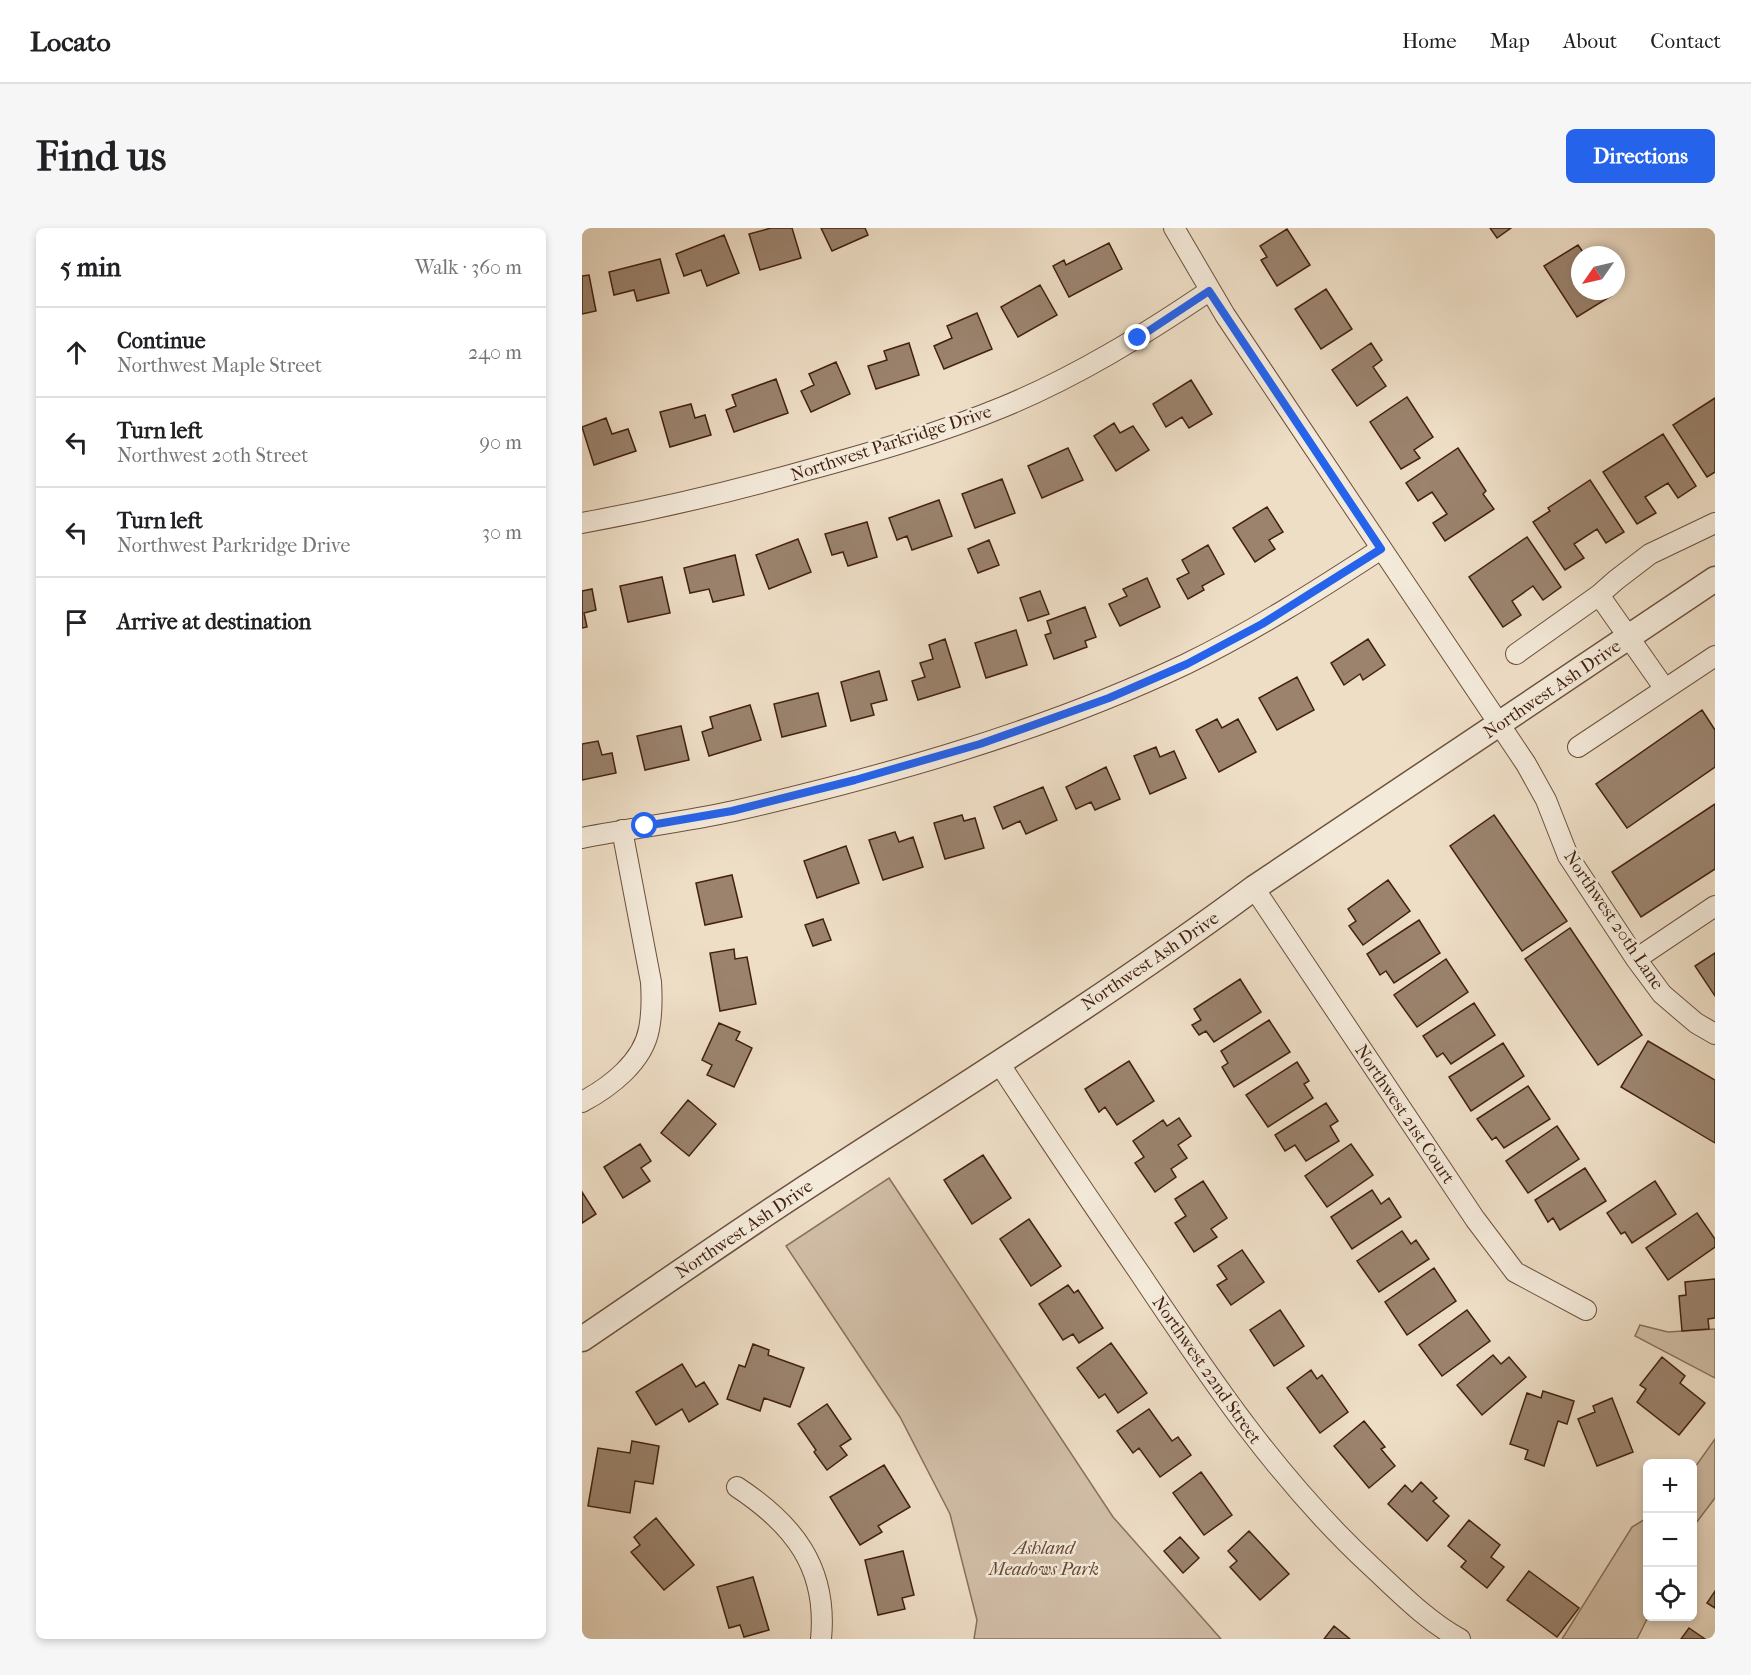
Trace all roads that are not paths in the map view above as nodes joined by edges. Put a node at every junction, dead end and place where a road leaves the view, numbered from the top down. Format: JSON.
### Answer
{"nodes":[{"id":1,"x":1174,"y":228,"type":"edge"},
{"id":2,"x":1209,"y":291,"type":"junction"},
{"id":3,"x":582,"y":523,"type":"edge"},
{"id":4,"x":1715,"y":523,"type":"edge"},
{"id":5,"x":1381,"y":549,"type":"junction"},
{"id":6,"x":1715,"y":579,"type":"edge"},
{"id":7,"x":1599,"y":595,"type":"junction"},
{"id":8,"x":1629,"y":637,"type":"junction"},
{"id":9,"x":1516,"y":654,"type":"dead end"},
{"id":10,"x":1715,"y":656,"type":"edge"},
{"id":11,"x":1665,"y":689,"type":"junction"},
{"id":12,"x":1500,"y":724,"type":"junction"},
{"id":13,"x":1578,"y":747,"type":"dead end"},
{"id":14,"x":622,"y":830,"type":"junction"},
{"id":15,"x":582,"y":838,"type":"edge"},
{"id":16,"x":1254,"y":888,"type":"junction"},
{"id":17,"x":1715,"y":906,"type":"edge"},
{"id":18,"x":1636,"y":960,"type":"junction"},
{"id":19,"x":1715,"y":1034,"type":"edge"},
{"id":20,"x":999,"y":1063,"type":"junction"},
{"id":21,"x":582,"y":1102,"type":"edge"},
{"id":22,"x":1586,"y":1310,"type":"dead end"},
{"id":23,"x":582,"y":1339,"type":"edge"},
{"id":24,"x":737,"y":1487,"type":"dead end"},
{"id":25,"x":1449,"y":1637,"type":"edge"},
{"id":26,"x":821,"y":1639,"type":"edge"}],
"edges":[{"from":1,"to":2,"type":"street","name":"Northwest 20th Lane"},
{"from":2,"to":3,"type":"street","name":"Northwest Parkridge Drive"},
{"from":2,"to":5,"type":"street","name":"Northwest 20th Lane"},
{"from":4,"to":7,"type":"street"},
{"from":5,"to":12,"type":"street","name":"Northwest 20th Lane"},
{"from":5,"to":14,"type":"street"},
{"from":6,"to":8,"type":"street","name":"Northwest Ash Drive"},
{"from":7,"to":8,"type":"street"},
{"from":7,"to":9,"type":"street"},
{"from":8,"to":11,"type":"street"},
{"from":8,"to":12,"type":"street","name":"Northwest Ash Drive"},
{"from":10,"to":11,"type":"street"},
{"from":11,"to":13,"type":"street"},
{"from":12,"to":16,"type":"street","name":"Northwest Ash Drive"},
{"from":12,"to":18,"type":"street","name":"Northwest 20th Lane"},
{"from":14,"to":15,"type":"street"},
{"from":14,"to":21,"type":"street"},
{"from":16,"to":20,"type":"street","name":"Northwest Ash Drive"},
{"from":16,"to":22,"type":"street","name":"Northwest 21st Court"},
{"from":17,"to":18,"type":"street"},
{"from":18,"to":19,"type":"street","name":"Northwest 20th Lane"},
{"from":20,"to":23,"type":"street","name":"Northwest Ash Drive"},
{"from":20,"to":25,"type":"street","name":"Northwest 22nd Street"},
{"from":24,"to":26,"type":"street"}]}
